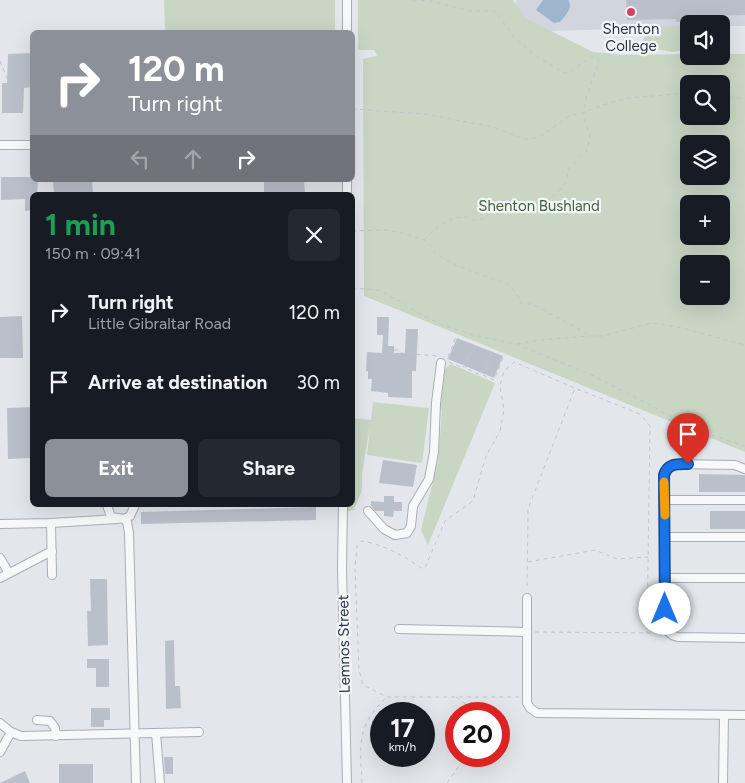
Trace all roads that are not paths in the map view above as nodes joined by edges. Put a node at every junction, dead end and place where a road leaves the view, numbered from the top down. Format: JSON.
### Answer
{"nodes":[{"id":1,"x":347,"y":0,"type":"edge"},
{"id":2,"x":347,"y":30,"type":"edge"},
{"id":3,"x":0,"y":145,"type":"edge"},
{"id":4,"x":30,"y":145,"type":"edge"},
{"id":5,"x":441,"y":359,"type":"road end"},
{"id":6,"x":745,"y":469,"type":"edge"},
{"id":7,"x":664,"y":500,"type":"junction"},
{"id":8,"x":745,"y":500,"type":"edge"},
{"id":9,"x":108,"y":507,"type":"edge"},
{"id":10,"x":134,"y":507,"type":"edge"},
{"id":11,"x":343,"y":507,"type":"edge"},
{"id":12,"x":368,"y":511,"type":"dead end"},
{"id":13,"x":121,"y":519,"type":"junction"},
{"id":14,"x":51,"y":523,"type":"junction"},
{"id":15,"x":0,"y":524,"type":"edge"},
{"id":16,"x":665,"y":537,"type":"junction"},
{"id":17,"x":745,"y":537,"type":"edge"},
{"id":18,"x":52,"y":551,"type":"junction"},
{"id":19,"x":0,"y":558,"type":"edge"},
{"id":20,"x":10,"y":573,"type":"junction"},
{"id":21,"x":52,"y":575,"type":"dead end"},
{"id":22,"x":0,"y":578,"type":"edge"},
{"id":23,"x":665,"y":578,"type":"junction"},
{"id":24,"x":745,"y":578,"type":"edge"},
{"id":25,"x":527,"y":598,"type":"road end"},
{"id":26,"x":399,"y":629,"type":"dead end"},
{"id":27,"x":527,"y":632,"type":"junction"},
{"id":28,"x":745,"y":638,"type":"edge"},
{"id":29,"x":724,"y":715,"type":"junction"},
{"id":30,"x":745,"y":715,"type":"edge"},
{"id":31,"x":37,"y":720,"type":"dead end"},
{"id":32,"x":0,"y":723,"type":"edge"},
{"id":33,"x":10,"y":732,"type":"junction"},
{"id":34,"x":199,"y":732,"type":"dead end"},
{"id":35,"x":156,"y":733,"type":"junction"},
{"id":36,"x":134,"y":734,"type":"junction"},
{"id":37,"x":56,"y":736,"type":"junction"},
{"id":38,"x":0,"y":752,"type":"edge"},
{"id":39,"x":136,"y":783,"type":"edge"},
{"id":40,"x":160,"y":783,"type":"edge"},
{"id":41,"x":347,"y":783,"type":"edge"},
{"id":42,"x":723,"y":783,"type":"edge"}],
"edges":[{"from":1,"to":2,"type":"street"},
{"from":3,"to":4,"type":"street"},
{"from":5,"to":12,"type":"street"},
{"from":6,"to":7,"type":"street"},
{"from":7,"to":8,"type":"street"},
{"from":7,"to":16,"type":"street"},
{"from":9,"to":13,"type":"street"},
{"from":10,"to":13,"type":"street"},
{"from":11,"to":41,"type":"street","name":"Lemnos Street"},
{"from":13,"to":14,"type":"street"},
{"from":13,"to":36,"type":"street"},
{"from":14,"to":15,"type":"street"},
{"from":14,"to":18,"type":"street"},
{"from":16,"to":17,"type":"street"},
{"from":16,"to":23,"type":"street"},
{"from":18,"to":20,"type":"street"},
{"from":18,"to":21,"type":"street"},
{"from":19,"to":20,"type":"street"},
{"from":20,"to":22,"type":"street"},
{"from":23,"to":24,"type":"street"},
{"from":23,"to":28,"type":"street"},
{"from":25,"to":27,"type":"street"},
{"from":26,"to":27,"type":"street"},
{"from":27,"to":29,"type":"street"},
{"from":29,"to":30,"type":"street"},
{"from":29,"to":42,"type":"street"},
{"from":31,"to":37,"type":"street"},
{"from":32,"to":33,"type":"street"},
{"from":33,"to":37,"type":"street"},
{"from":33,"to":38,"type":"street"},
{"from":34,"to":35,"type":"street"},
{"from":35,"to":36,"type":"street"},
{"from":35,"to":40,"type":"street"},
{"from":36,"to":37,"type":"street"},
{"from":36,"to":39,"type":"street"}]}
